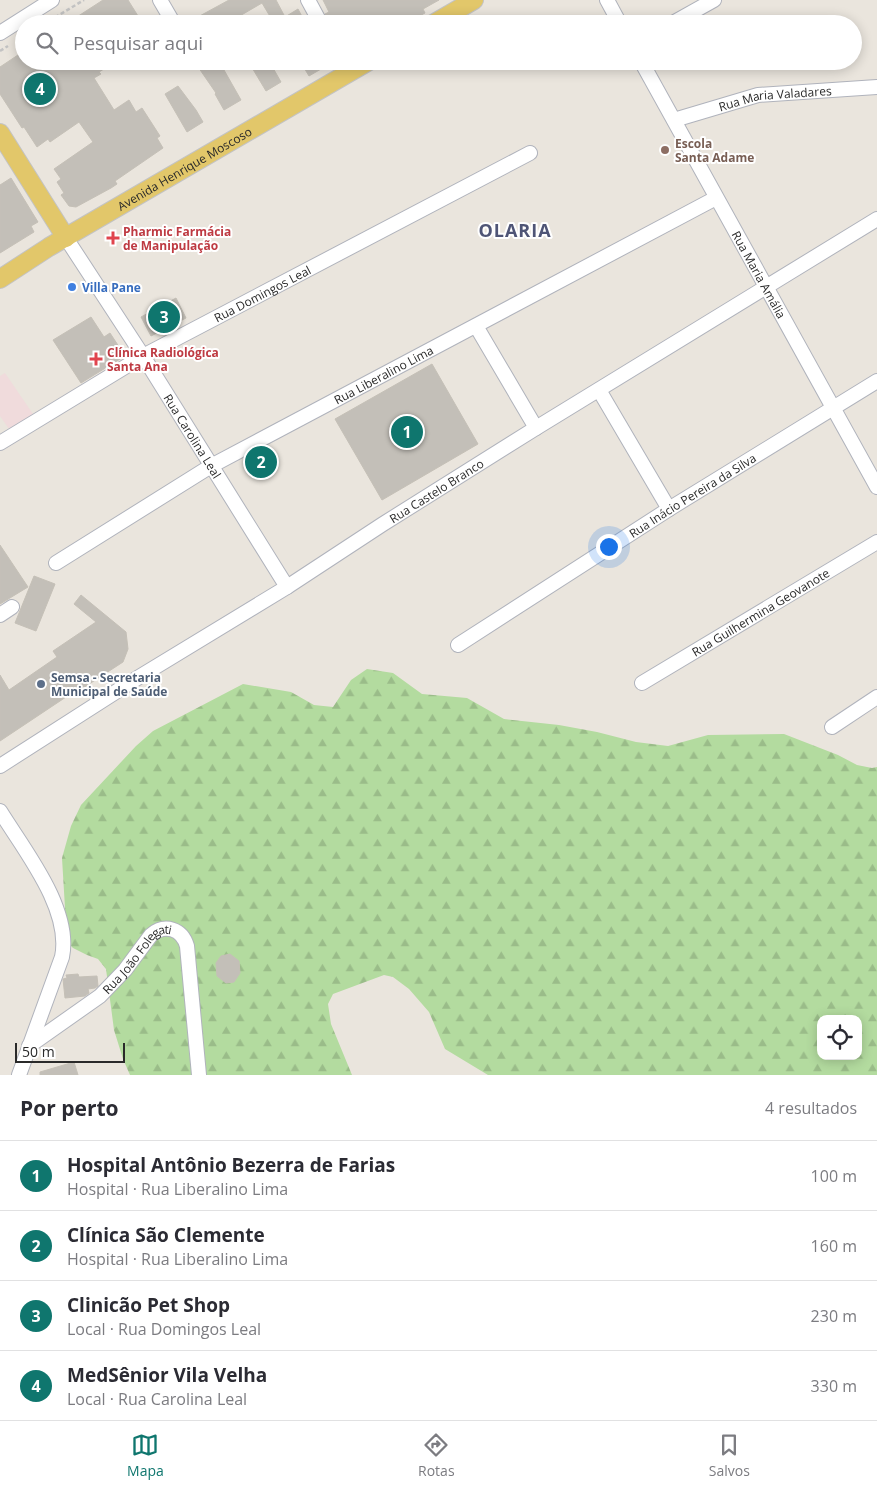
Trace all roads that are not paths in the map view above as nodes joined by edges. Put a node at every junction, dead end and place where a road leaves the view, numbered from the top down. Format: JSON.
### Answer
{"nodes":[{"id":1,"x":52,"y":0,"type":"edge"},
{"id":2,"x":160,"y":0,"type":"edge"},
{"id":3,"x":308,"y":0,"type":"edge"},
{"id":4,"x":474,"y":0,"type":"edge"},
{"id":5,"x":607,"y":0,"type":"edge"},
{"id":6,"x":714,"y":0,"type":"edge"},
{"id":7,"x":27,"y":15,"type":"edge"},
{"id":8,"x":169,"y":15,"type":"edge"},
{"id":9,"x":316,"y":15,"type":"edge"},
{"id":10,"x":448,"y":15,"type":"edge"},
{"id":11,"x":615,"y":15,"type":"edge"},
{"id":12,"x":687,"y":15,"type":"edge"},
{"id":13,"x":15,"y":19,"type":"edge"},
{"id":14,"x":0,"y":22,"type":"edge"},
{"id":15,"x":15,"y":23,"type":"edge"},
{"id":16,"x":0,"y":33,"type":"edge"},
{"id":17,"x":340,"y":70,"type":"edge"},
{"id":18,"x":646,"y":70,"type":"edge"},
{"id":19,"x":877,"y":87,"type":"edge"},
{"id":20,"x":674,"y":120,"type":"junction"},
{"id":21,"x":0,"y":133,"type":"edge"},
{"id":22,"x":530,"y":153,"type":"dead end"},
{"id":23,"x":716,"y":198,"type":"junction"},
{"id":24,"x":877,"y":219,"type":"edge"},
{"id":25,"x":66,"y":238,"type":"junction"},
{"id":26,"x":0,"y":279,"type":"edge"},
{"id":27,"x":768,"y":287,"type":"junction"},
{"id":28,"x":476,"y":326,"type":"junction"},
{"id":29,"x":143,"y":356,"type":"junction"},
{"id":30,"x":877,"y":380,"type":"edge"},
{"id":31,"x":600,"y":390,"type":"junction"},
{"id":32,"x":832,"y":407,"type":"junction"},
{"id":33,"x":536,"y":428,"type":"junction"},
{"id":34,"x":0,"y":444,"type":"edge"},
{"id":35,"x":211,"y":466,"type":"junction"},
{"id":36,"x":877,"y":487,"type":"edge"},
{"id":37,"x":669,"y":509,"type":"junction"},
{"id":38,"x":877,"y":542,"type":"edge"},
{"id":39,"x":56,"y":563,"type":"dead end"},
{"id":40,"x":287,"y":587,"type":"junction"},
{"id":41,"x":12,"y":607,"type":"dead end"},
{"id":42,"x":0,"y":614,"type":"edge"},
{"id":43,"x":458,"y":645,"type":"dead end"},
{"id":44,"x":642,"y":683,"type":"dead end"},
{"id":45,"x":877,"y":697,"type":"edge"},
{"id":46,"x":832,"y":727,"type":"dead end"},
{"id":47,"x":0,"y":766,"type":"edge"},
{"id":48,"x":0,"y":811,"type":"edge"},
{"id":49,"x":29,"y":1046,"type":"junction"},
{"id":50,"x":19,"y":1075,"type":"edge"},
{"id":51,"x":199,"y":1075,"type":"edge"}],
"edges":[{"from":1,"to":7,"type":"street"},
{"from":2,"to":8,"type":"street"},
{"from":3,"to":9,"type":"street"},
{"from":4,"to":10,"type":"main road"},
{"from":5,"to":11,"type":"street"},
{"from":6,"to":12,"type":"street"},
{"from":13,"to":14,"type":"street"},
{"from":15,"to":16,"type":"street"},
{"from":17,"to":25,"type":"main road","name":"Avenida Henrique Moscoso"},
{"from":18,"to":20,"type":"street","name":"Rua Maria Amália"},
{"from":19,"to":20,"type":"street","name":"Rua Maria Valadares"},
{"from":20,"to":23,"type":"street","name":"Rua Maria Amália"},
{"from":21,"to":25,"type":"main road","name":"Rua Carolina Leal"},
{"from":22,"to":29,"type":"street","name":"Rua Domingos Leal"},
{"from":23,"to":27,"type":"street","name":"Rua Maria Amália"},
{"from":23,"to":28,"type":"street","name":"Rua Liberalino Lima"},
{"from":24,"to":27,"type":"street","name":"Rua Castelo Branco"},
{"from":25,"to":26,"type":"main road","name":"Avenida Henrique Moscoso"},
{"from":25,"to":29,"type":"street","name":"Rua Carolina Leal"},
{"from":27,"to":31,"type":"street","name":"Rua Castelo Branco"},
{"from":27,"to":32,"type":"street","name":"Rua Maria Amália"},
{"from":28,"to":33,"type":"street"},
{"from":28,"to":35,"type":"street","name":"Rua Liberalino Lima"},
{"from":29,"to":34,"type":"street","name":"Rua Domingos Leal"},
{"from":29,"to":35,"type":"street","name":"Rua Carolina Leal"},
{"from":30,"to":32,"type":"street","name":"Rua Inácio Pereira da Silva"},
{"from":31,"to":33,"type":"street","name":"Rua Castelo Branco"},
{"from":31,"to":37,"type":"street"},
{"from":32,"to":36,"type":"street","name":"Rua Maria Amália"},
{"from":32,"to":37,"type":"street","name":"Rua Inácio Pereira da Silva"},
{"from":33,"to":40,"type":"street","name":"Rua Castelo Branco"},
{"from":35,"to":39,"type":"street","name":"Rua Liberalino Lima"},
{"from":35,"to":40,"type":"street","name":"Rua Carolina Leal"},
{"from":37,"to":43,"type":"street","name":"Rua Inácio Pereira da Silva"},
{"from":38,"to":44,"type":"street","name":"Rua Guilhermina Geovanote"},
{"from":40,"to":47,"type":"street","name":"Rua Castelo Branco"},
{"from":41,"to":42,"type":"street"},
{"from":45,"to":46,"type":"street"},
{"from":48,"to":49,"type":"street"},
{"from":49,"to":50,"type":"street"},
{"from":49,"to":51,"type":"street","name":"Rua João Folegati"}]}
